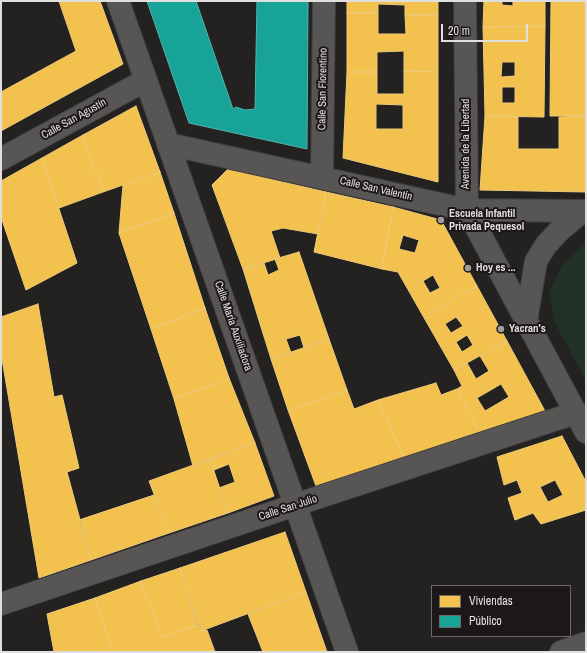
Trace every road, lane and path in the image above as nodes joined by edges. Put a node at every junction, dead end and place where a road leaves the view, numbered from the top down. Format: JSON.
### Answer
{"nodes":[{"id":1,"x":118,"y":1,"type":"edge"},
{"id":2,"x":324,"y":1,"type":"edge"},
{"id":3,"x":465,"y":1,"type":"edge"},
{"id":4,"x":146,"y":80,"type":"junction"},
{"id":5,"x":168,"y":144,"type":"junction"},
{"id":6,"x":1,"y":159,"type":"edge"},
{"id":7,"x":322,"y":177,"type":"junction"},
{"id":8,"x":466,"y":210,"type":"junction"},
{"id":9,"x":584,"y":211,"type":"edge"},
{"id":10,"x":526,"y":321,"type":"junction"},
{"id":11,"x":575,"y":413,"type":"junction"},
{"id":12,"x":586,"y":432,"type":"edge"},
{"id":13,"x":295,"y":505,"type":"junction"},
{"id":14,"x":1,"y":604,"type":"edge"},
{"id":15,"x":586,"y":643,"type":"edge"},
{"id":16,"x":347,"y":652,"type":"edge"},
{"id":17,"x":561,"y":652,"type":"edge"}],
"edges":[{"from":1,"to":4,"type":"street","name":"Calle María Auxiliadora"},
{"from":2,"to":7,"type":"street","name":"Calle San Florentino"},
{"from":3,"to":8,"type":"street","name":"Avenida de la Libertad"},
{"from":4,"to":5,"type":"street","name":"Calle María Auxiliadora"},
{"from":4,"to":6,"type":"street","name":"Calle San Agustín"},
{"from":5,"to":7,"type":"street","name":"Calle San Valentín"},
{"from":5,"to":13,"type":"street","name":"Calle María Auxiliadora"},
{"from":7,"to":8,"type":"street","name":"Calle San Valentín"},
{"from":8,"to":9,"type":"street","name":"Calle San Valentín"},
{"from":8,"to":10,"type":"street","name":"Avenida de la Libertad"},
{"from":9,"to":10,"type":"street"},
{"from":10,"to":11,"type":"street","name":"Avenida de la Libertad"},
{"from":11,"to":12,"type":"street","name":"Avenida de la Libertad"},
{"from":11,"to":13,"type":"street","name":"Calle San Julio"},
{"from":13,"to":14,"type":"street","name":"Calle San Julio"},
{"from":13,"to":16,"type":"street","name":"Calle María Auxiliadora"},
{"from":15,"to":17,"type":"street"}]}
